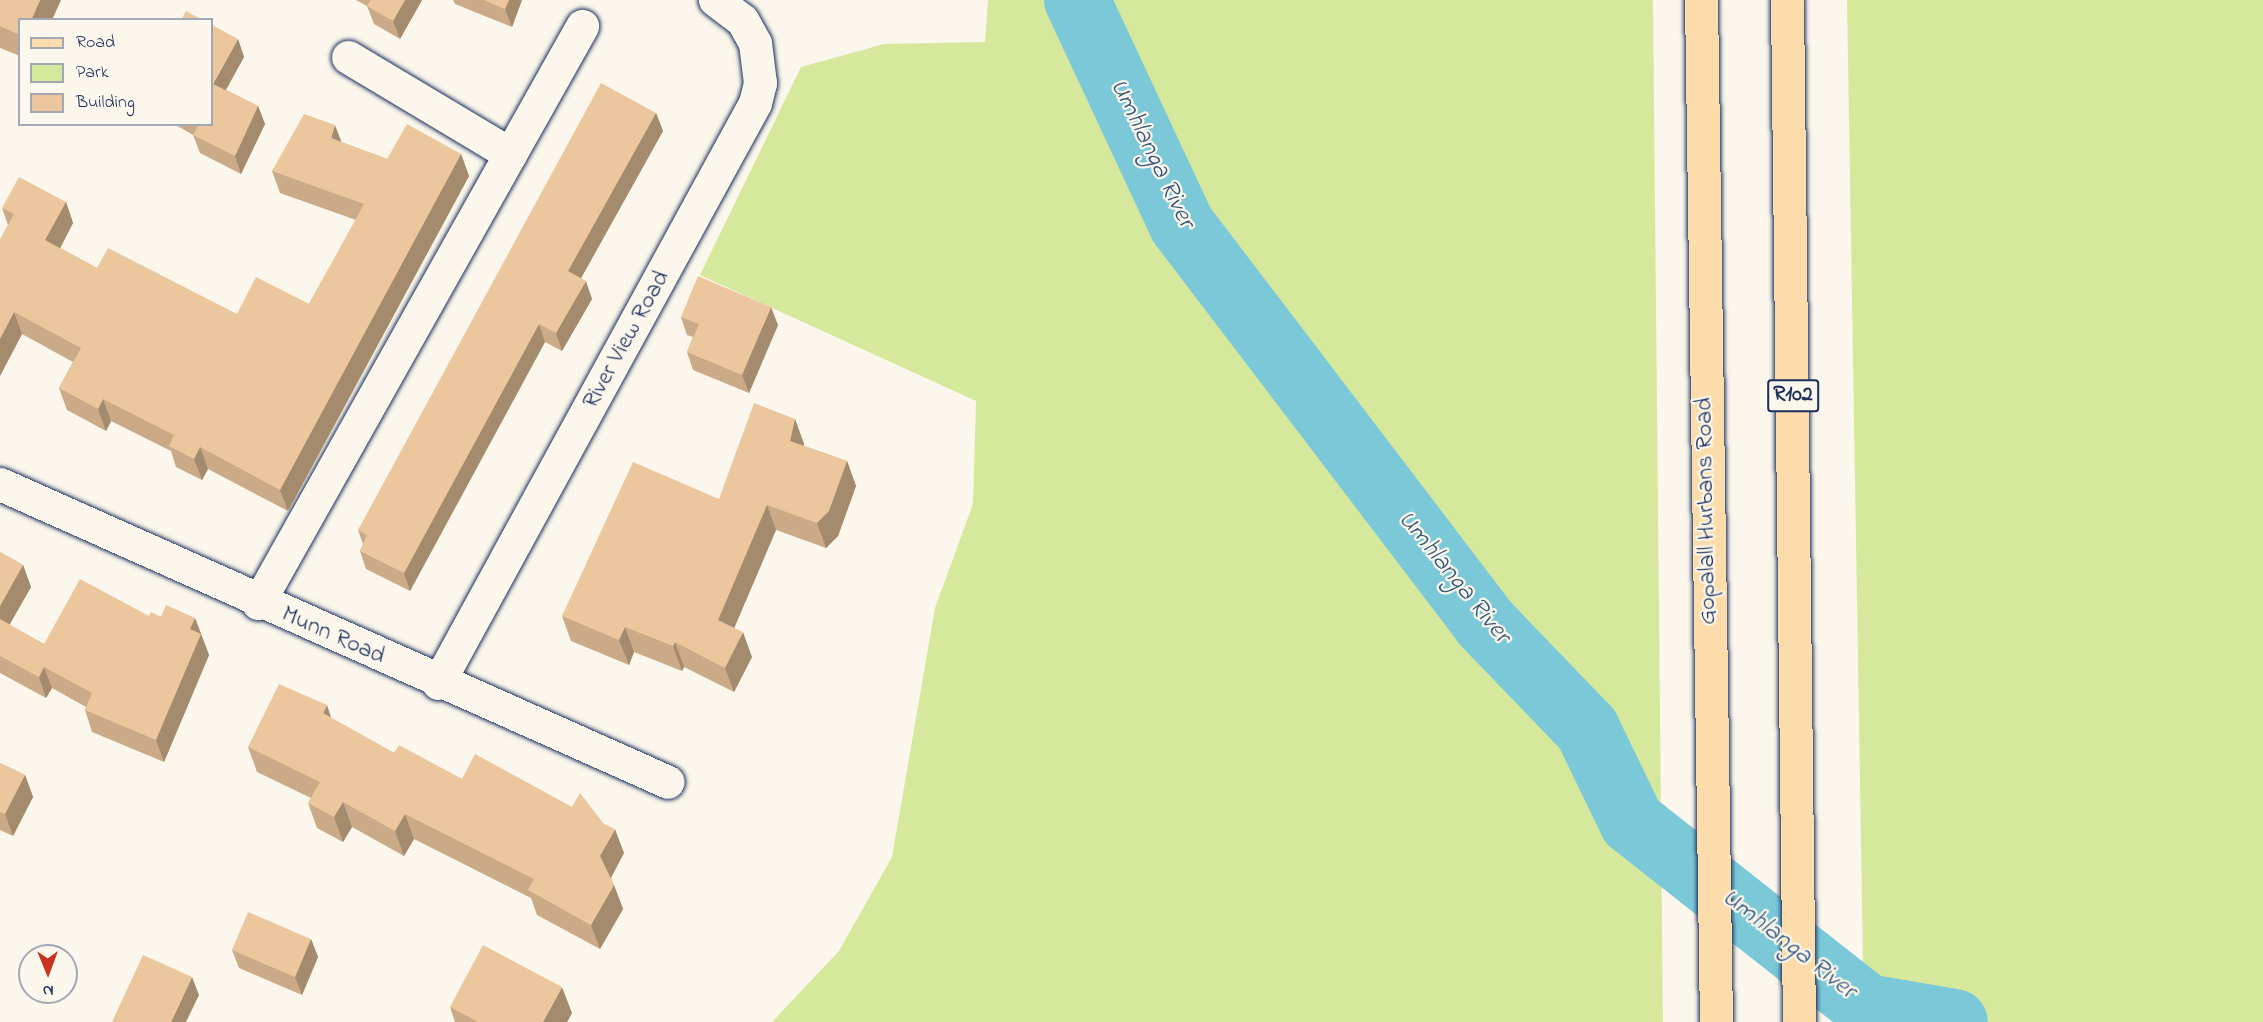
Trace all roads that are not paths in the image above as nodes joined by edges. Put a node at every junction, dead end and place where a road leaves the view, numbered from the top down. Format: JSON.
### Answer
{"nodes":[{"id":1,"x":715,"y":0,"type":"edge"},
{"id":2,"x":1701,"y":0,"type":"edge"},
{"id":3,"x":1787,"y":0,"type":"edge"},
{"id":4,"x":582,"y":26,"type":"dead end"},
{"id":5,"x":348,"y":57,"type":"dead end"},
{"id":6,"x":510,"y":154,"type":"junction"},
{"id":7,"x":0,"y":484,"type":"edge"},
{"id":8,"x":258,"y":603,"type":"junction"},
{"id":9,"x":438,"y":683,"type":"junction"},
{"id":10,"x":668,"y":782,"type":"dead end"},
{"id":11,"x":1716,"y":1022,"type":"edge"},
{"id":12,"x":1799,"y":1022,"type":"edge"}],
"edges":[{"from":1,"to":9,"type":"street","name":"River View Road"},
{"from":2,"to":11,"type":"main road","name":"Gopalall Hurbans Road"},
{"from":3,"to":12,"type":"main road","number":"R102"},
{"from":4,"to":6,"type":"street"},
{"from":5,"to":6,"type":"street"},
{"from":6,"to":8,"type":"street"},
{"from":7,"to":8,"type":"street","name":"Munn Road"},
{"from":8,"to":9,"type":"street","name":"Munn Road"},
{"from":9,"to":10,"type":"street","name":"Munn Road"}]}
